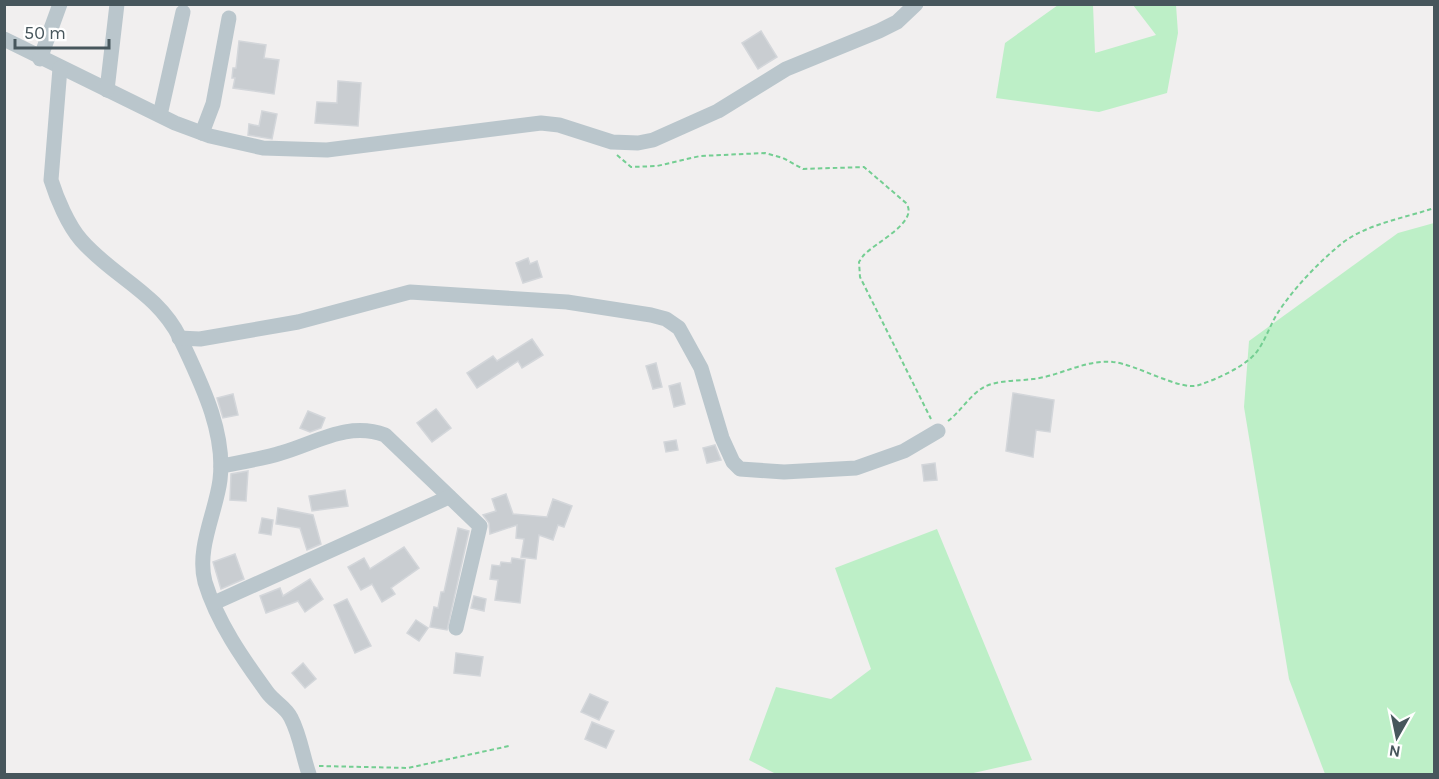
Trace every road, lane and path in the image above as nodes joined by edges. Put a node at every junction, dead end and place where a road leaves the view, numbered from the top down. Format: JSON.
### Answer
{"nodes":[{"id":1,"x":60,"y":4,"type":"edge"},
{"id":2,"x":117,"y":4,"type":"edge"},
{"id":3,"x":916,"y":4,"type":"edge"},
{"id":4,"x":183,"y":12,"type":"dead end"},
{"id":5,"x":229,"y":18,"type":"dead end"},
{"id":6,"x":4,"y":39,"type":"edge"},
{"id":7,"x":38,"y":57,"type":"junction"},
{"id":8,"x":60,"y":68,"type":"junction"},
{"id":9,"x":107,"y":90,"type":"junction"},
{"id":10,"x":160,"y":115,"type":"junction"},
{"id":11,"x":202,"y":133,"type":"junction"},
{"id":12,"x":612,"y":142,"type":"junction"},
{"id":13,"x":1434,"y":208,"type":"edge"},
{"id":14,"x":179,"y":338,"type":"junction"},
{"id":15,"x":938,"y":431,"type":"junction"},
{"id":16,"x":221,"y":466,"type":"junction"},
{"id":17,"x":449,"y":497,"type":"junction"},
{"id":18,"x":214,"y":603,"type":"junction"},
{"id":19,"x":456,"y":628,"type":"dead end"},
{"id":20,"x":509,"y":746,"type":"dead end"},
{"id":21,"x":307,"y":770,"type":"edge"}],
"edges":[{"from":1,"to":7,"type":"street"},
{"from":2,"to":9,"type":"street"},
{"from":3,"to":12,"type":"street"},
{"from":4,"to":10,"type":"street"},
{"from":5,"to":11,"type":"street"},
{"from":6,"to":7,"type":"street"},
{"from":7,"to":8,"type":"street"},
{"from":8,"to":9,"type":"street"},
{"from":8,"to":14,"type":"street"},
{"from":9,"to":10,"type":"street"},
{"from":10,"to":11,"type":"street"},
{"from":11,"to":12,"type":"street"},
{"from":12,"to":15,"type":"path"},
{"from":13,"to":15,"type":"path"},
{"from":14,"to":15,"type":"street"},
{"from":14,"to":16,"type":"street"},
{"from":16,"to":17,"type":"street"},
{"from":16,"to":18,"type":"street"},
{"from":17,"to":18,"type":"street"},
{"from":17,"to":19,"type":"street"},
{"from":18,"to":21,"type":"street"},
{"from":20,"to":21,"type":"path"}]}
